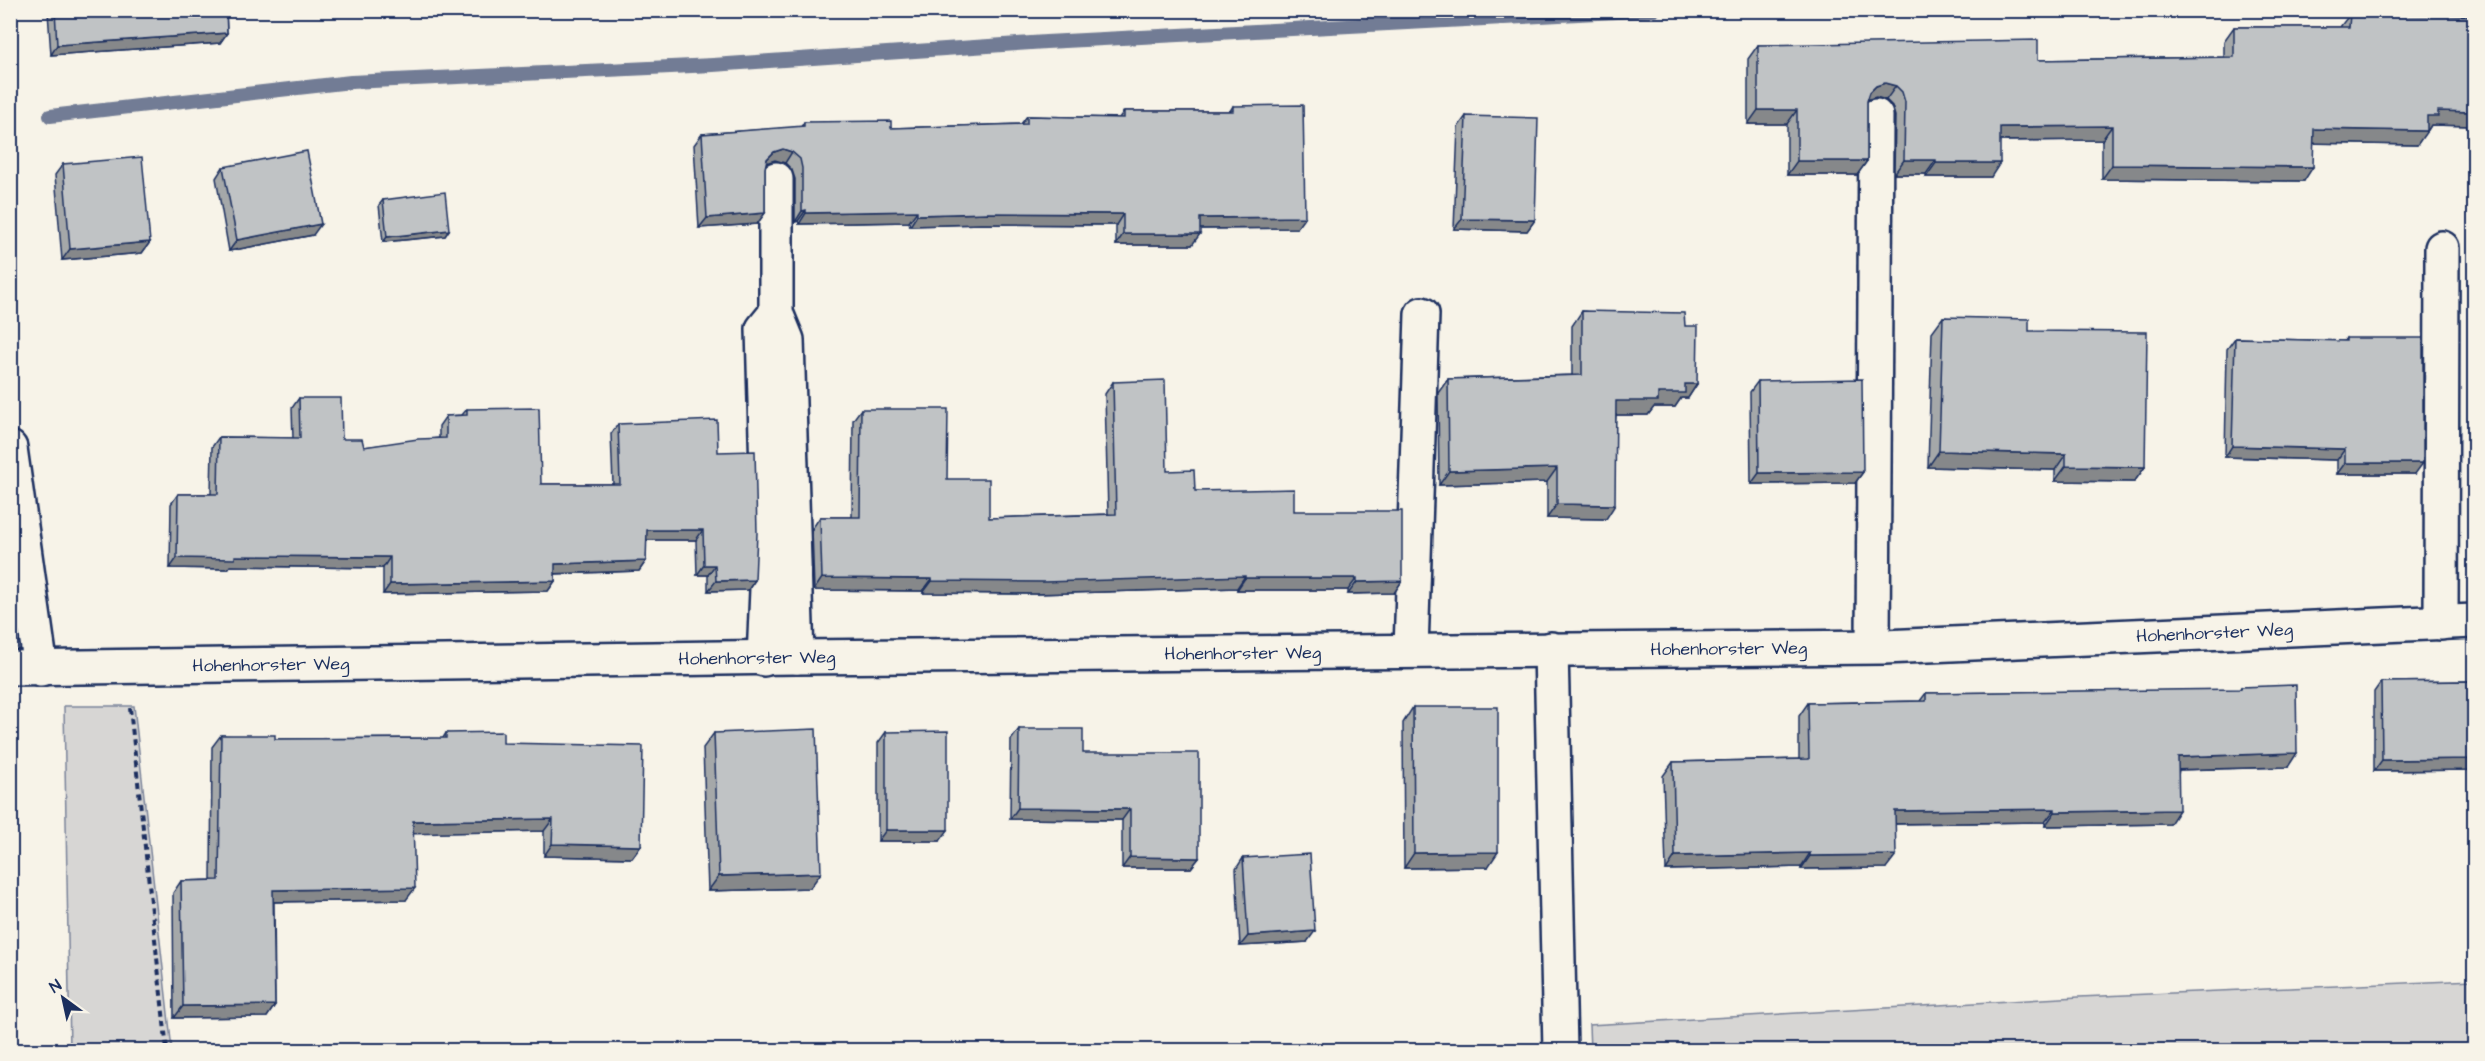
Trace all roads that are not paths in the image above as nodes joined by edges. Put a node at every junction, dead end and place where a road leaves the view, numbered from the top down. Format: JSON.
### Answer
{"nodes":[{"id":1,"x":1876,"y":116,"type":"edge"},
{"id":2,"x":776,"y":179,"type":"dead end"},
{"id":3,"x":2442,"y":248,"type":"dead end"},
{"id":4,"x":776,"y":313,"type":"junction"},
{"id":5,"x":1422,"y":314,"type":"dead end"},
{"id":6,"x":10,"y":448,"type":"edge"},
{"id":7,"x":2475,"y":621,"type":"edge"},
{"id":8,"x":2441,"y":622,"type":"junction"},
{"id":9,"x":1873,"y":646,"type":"junction"},
{"id":10,"x":1551,"y":649,"type":"junction"},
{"id":11,"x":1411,"y":650,"type":"junction"},
{"id":12,"x":797,"y":657,"type":"junction"},
{"id":13,"x":764,"y":659,"type":"junction"},
{"id":14,"x":26,"y":669,"type":"edge"},
{"id":15,"x":1560,"y":1050,"type":"edge"}],
"edges":[{"from":1,"to":9,"type":"street"},
{"from":2,"to":4,"type":"street"},
{"from":3,"to":8,"type":"street"},
{"from":4,"to":12,"type":"street"},
{"from":4,"to":13,"type":"street"},
{"from":5,"to":11,"type":"street"},
{"from":6,"to":14,"type":"street"},
{"from":7,"to":8,"type":"street","name":"Hohenhorster Weg"},
{"from":8,"to":9,"type":"street","name":"Hohenhorster Weg"},
{"from":9,"to":10,"type":"street","name":"Hohenhorster Weg"},
{"from":10,"to":11,"type":"street","name":"Hohenhorster Weg"},
{"from":10,"to":15,"type":"street"},
{"from":11,"to":12,"type":"street","name":"Hohenhorster Weg"},
{"from":12,"to":13,"type":"street","name":"Hohenhorster Weg"},
{"from":13,"to":14,"type":"street","name":"Hohenhorster Weg"}]}
